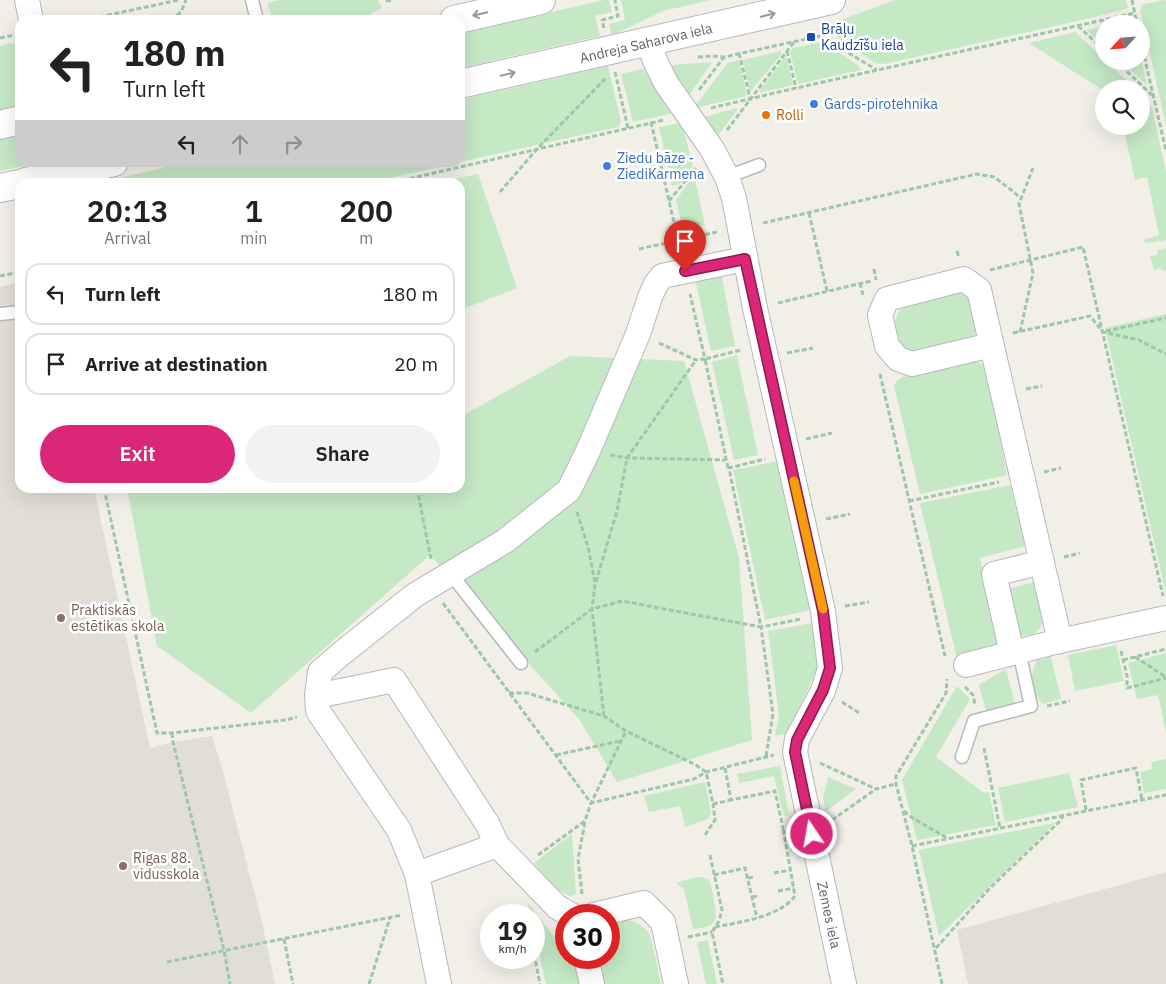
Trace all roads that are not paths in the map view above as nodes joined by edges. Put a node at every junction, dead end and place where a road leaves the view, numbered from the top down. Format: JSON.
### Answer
{"nodes":[{"id":1,"x":26,"y":0,"type":"edge"},
{"id":2,"x":252,"y":0,"type":"edge"},
{"id":3,"x":541,"y":0,"type":"edge"},
{"id":4,"x":748,"y":0,"type":"edge"},
{"id":5,"x":831,"y":0,"type":"edge"},
{"id":6,"x":30,"y":15,"type":"edge"},
{"id":7,"x":256,"y":15,"type":"edge"},
{"id":8,"x":465,"y":17,"type":"edge"},
{"id":9,"x":648,"y":42,"type":"junction"},
{"id":10,"x":690,"y":46,"type":"junction"},
{"id":11,"x":465,"y":83,"type":"edge"},
{"id":12,"x":15,"y":121,"type":"edge"},
{"id":13,"x":0,"y":125,"type":"edge"},
{"id":14,"x":759,"y":164,"type":"dead end"},
{"id":15,"x":97,"y":167,"type":"edge"},
{"id":16,"x":727,"y":177,"type":"junction"},
{"id":17,"x":59,"y":178,"type":"edge"},
{"id":18,"x":15,"y":185,"type":"edge"},
{"id":19,"x":0,"y":188,"type":"edge"},
{"id":20,"x":745,"y":259,"type":"junction"},
{"id":21,"x":15,"y":312,"type":"edge"},
{"id":22,"x":0,"y":314,"type":"edge"},
{"id":23,"x":998,"y":340,"type":"junction"},
{"id":24,"x":1042,"y":562,"type":"junction"},
{"id":25,"x":443,"y":578,"type":"junction"},
{"id":26,"x":1164,"y":608,"type":"edge"},
{"id":27,"x":1060,"y":641,"type":"junction"},
{"id":28,"x":1016,"y":652,"type":"junction"},
{"id":29,"x":521,"y":663,"type":"road end"},
{"id":30,"x":957,"y":668,"type":"road end"},
{"id":31,"x":318,"y":703,"type":"junction"},
{"id":32,"x":962,"y":757,"type":"dead end"},
{"id":33,"x":496,"y":845,"type":"junction"},
{"id":34,"x":417,"y":874,"type":"junction"},
{"id":35,"x":620,"y":905,"type":"edge"},
{"id":36,"x":555,"y":906,"type":"edge"},
{"id":37,"x":589,"y":969,"type":"edge"},
{"id":38,"x":439,"y":984,"type":"edge"},
{"id":39,"x":592,"y":984,"type":"edge"},
{"id":40,"x":676,"y":984,"type":"edge"},
{"id":41,"x":844,"y":984,"type":"edge"}],
"edges":[{"from":1,"to":6,"type":"street"},
{"from":2,"to":7,"type":"lane"},
{"from":3,"to":8,"type":"street","one_way":true},
{"from":4,"to":10,"type":"street"},
{"from":10,"to":5,"type":"street","name":"Andreja Saharova iela","one_way":true},
{"from":9,"to":10,"type":"street","name":"Andreja Saharova iela"},
{"from":11,"to":9,"type":"street","name":"Andreja Saharova iela","one_way":true},
{"from":9,"to":16,"type":"street"},
{"from":12,"to":13,"type":"street"},
{"from":14,"to":16,"type":"lane"},
{"from":15,"to":17,"type":"street"},
{"from":16,"to":20,"type":"street"},
{"from":18,"to":19,"type":"street"},
{"from":20,"to":25,"type":"street"},
{"from":20,"to":41,"type":"street","name":"Zemes iela"},
{"from":21,"to":22,"type":"lane"},
{"from":23,"to":23,"type":"street"},
{"from":23,"to":24,"type":"street"},
{"from":24,"to":27,"type":"street"},
{"from":24,"to":28,"type":"street"},
{"from":25,"to":29,"type":"lane"},
{"from":25,"to":31,"type":"street"},
{"from":26,"to":27,"type":"street"},
{"from":27,"to":28,"type":"street"},
{"from":28,"to":30,"type":"street"},
{"from":28,"to":32,"type":"lane"},
{"from":31,"to":33,"type":"street"},
{"from":31,"to":34,"type":"street"},
{"from":33,"to":34,"type":"street"},
{"from":33,"to":36,"type":"street"},
{"from":34,"to":38,"type":"street"},
{"from":35,"to":40,"type":"street"},
{"from":37,"to":39,"type":"street"}]}
